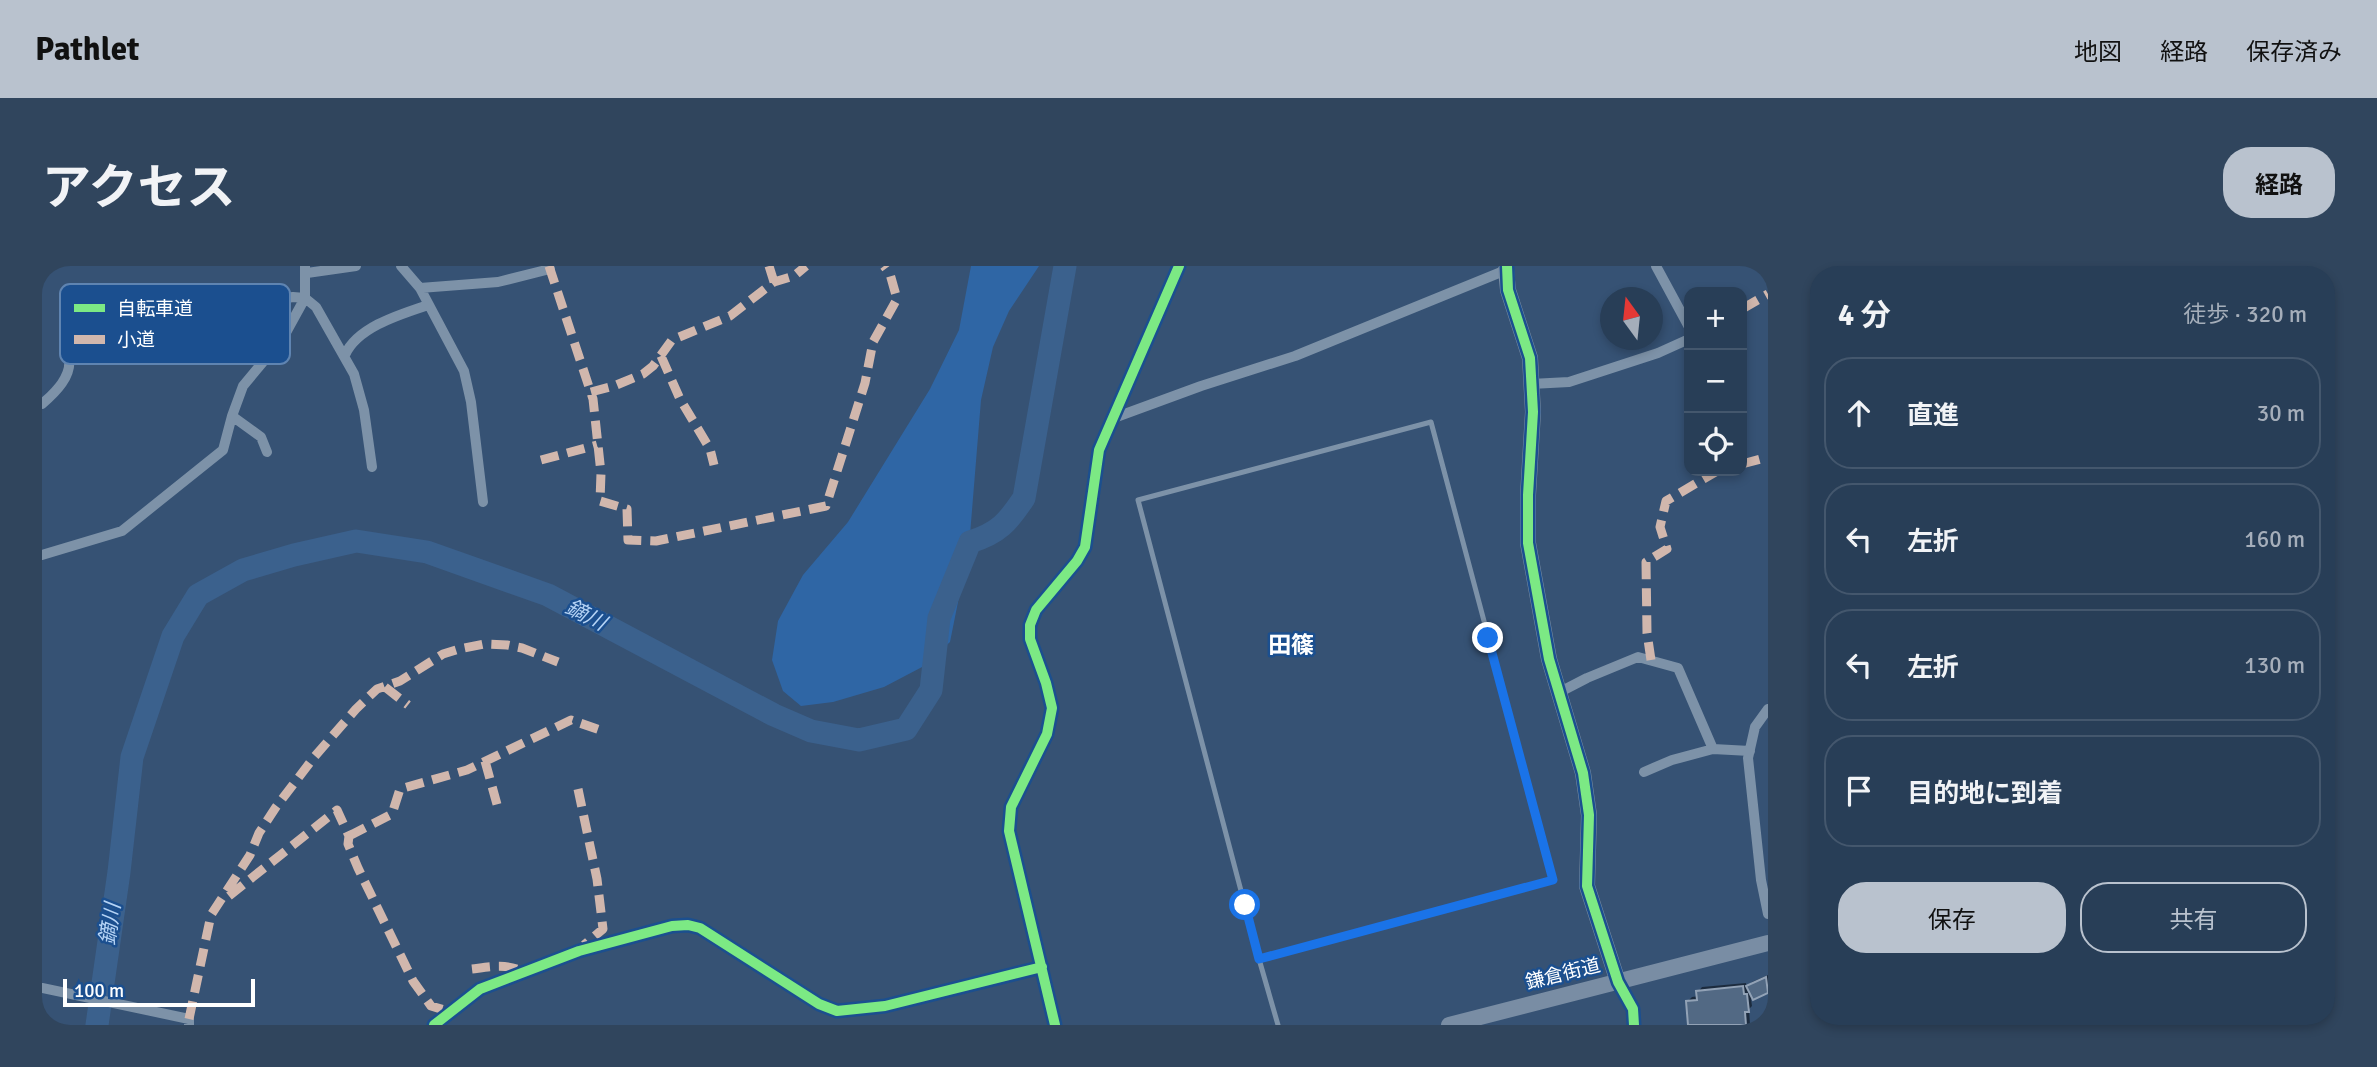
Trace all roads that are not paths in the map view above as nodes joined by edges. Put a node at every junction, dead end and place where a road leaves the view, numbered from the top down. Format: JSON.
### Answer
{"nodes":[{"id":1,"x":356,"y":266,"type":"edge"},
{"id":2,"x":401,"y":266,"type":"edge"},
{"id":3,"x":1178,"y":266,"type":"edge"},
{"id":4,"x":1656,"y":266,"type":"edge"},
{"id":5,"x":1506,"y":268,"type":"edge"},
{"id":6,"x":306,"y":269,"type":"edge"},
{"id":7,"x":550,"y":269,"type":"dead end"},
{"id":8,"x":419,"y":288,"type":"junction"},
{"id":9,"x":290,"y":297,"type":"edge"},
{"id":10,"x":305,"y":298,"type":"junction"},
{"id":11,"x":428,"y":305,"type":"junction"},
{"id":12,"x":1684,"y":318,"type":"edge"},
{"id":13,"x":290,"y":327,"type":"edge"},
{"id":14,"x":1684,"y":341,"type":"edge"},
{"id":15,"x":345,"y":355,"type":"junction"},
{"id":16,"x":70,"y":364,"type":"edge"},
{"id":17,"x":262,"y":364,"type":"edge"},
{"id":18,"x":1531,"y":384,"type":"junction"},
{"id":19,"x":42,"y":404,"type":"edge"},
{"id":20,"x":232,"y":416,"type":"junction"},
{"id":21,"x":1111,"y":419,"type":"junction"},
{"id":22,"x":267,"y":452,"type":"dead end"},
{"id":23,"x":372,"y":467,"type":"dead end"},
{"id":24,"x":484,"y":502,"type":"dead end"},
{"id":25,"x":42,"y":555,"type":"edge"},
{"id":26,"x":1558,"y":693,"type":"junction"},
{"id":27,"x":1768,"y":709,"type":"edge"},
{"id":28,"x":1713,"y":749,"type":"junction"},
{"id":29,"x":1750,"y":751,"type":"junction"},
{"id":30,"x":1644,"y":772,"type":"dead end"},
{"id":31,"x":1768,"y":914,"type":"edge"},
{"id":32,"x":1768,"y":943,"type":"edge"},
{"id":33,"x":1259,"y":959,"type":"junction"},
{"id":34,"x":1042,"y":967,"type":"junction"},
{"id":35,"x":1618,"y":982,"type":"junction"},
{"id":36,"x":42,"y":988,"type":"edge"},
{"id":37,"x":187,"y":1021,"type":"edge"},
{"id":38,"x":434,"y":1025,"type":"edge"},
{"id":39,"x":1055,"y":1025,"type":"edge"},
{"id":40,"x":1278,"y":1025,"type":"edge"},
{"id":41,"x":1449,"y":1025,"type":"edge"},
{"id":42,"x":1634,"y":1025,"type":"edge"}],
"edges":[{"from":1,"to":6,"type":"street"},
{"from":2,"to":8,"type":"street"},
{"from":3,"to":21,"type":"street"},
{"from":4,"to":12,"type":"street"},
{"from":5,"to":18,"type":"street"},
{"from":5,"to":21,"type":"street"},
{"from":6,"to":10,"type":"street"},
{"from":7,"to":8,"type":"street"},
{"from":8,"to":11,"type":"street"},
{"from":9,"to":10,"type":"street"},
{"from":10,"to":13,"type":"street"},
{"from":10,"to":15,"type":"street"},
{"from":11,"to":15,"type":"street"},
{"from":11,"to":24,"type":"street"},
{"from":14,"to":18,"type":"street"},
{"from":15,"to":23,"type":"street"},
{"from":16,"to":19,"type":"street"},
{"from":17,"to":20,"type":"street"},
{"from":18,"to":26,"type":"street"},
{"from":20,"to":22,"type":"street"},
{"from":20,"to":25,"type":"street"},
{"from":21,"to":34,"type":"street"},
{"from":26,"to":28,"type":"street"},
{"from":26,"to":35,"type":"street"},
{"from":27,"to":29,"type":"street"},
{"from":28,"to":29,"type":"street"},
{"from":28,"to":30,"type":"street"},
{"from":29,"to":31,"type":"street"},
{"from":32,"to":35,"type":"street","name":"鎌倉街道"},
{"from":33,"to":33,"type":"lane"},
{"from":33,"to":40,"type":"lane"},
{"from":34,"to":38,"type":"street"},
{"from":34,"to":39,"type":"street"},
{"from":35,"to":41,"type":"street","name":"鎌倉街道"},
{"from":35,"to":42,"type":"street"},
{"from":36,"to":37,"type":"street"}]}
